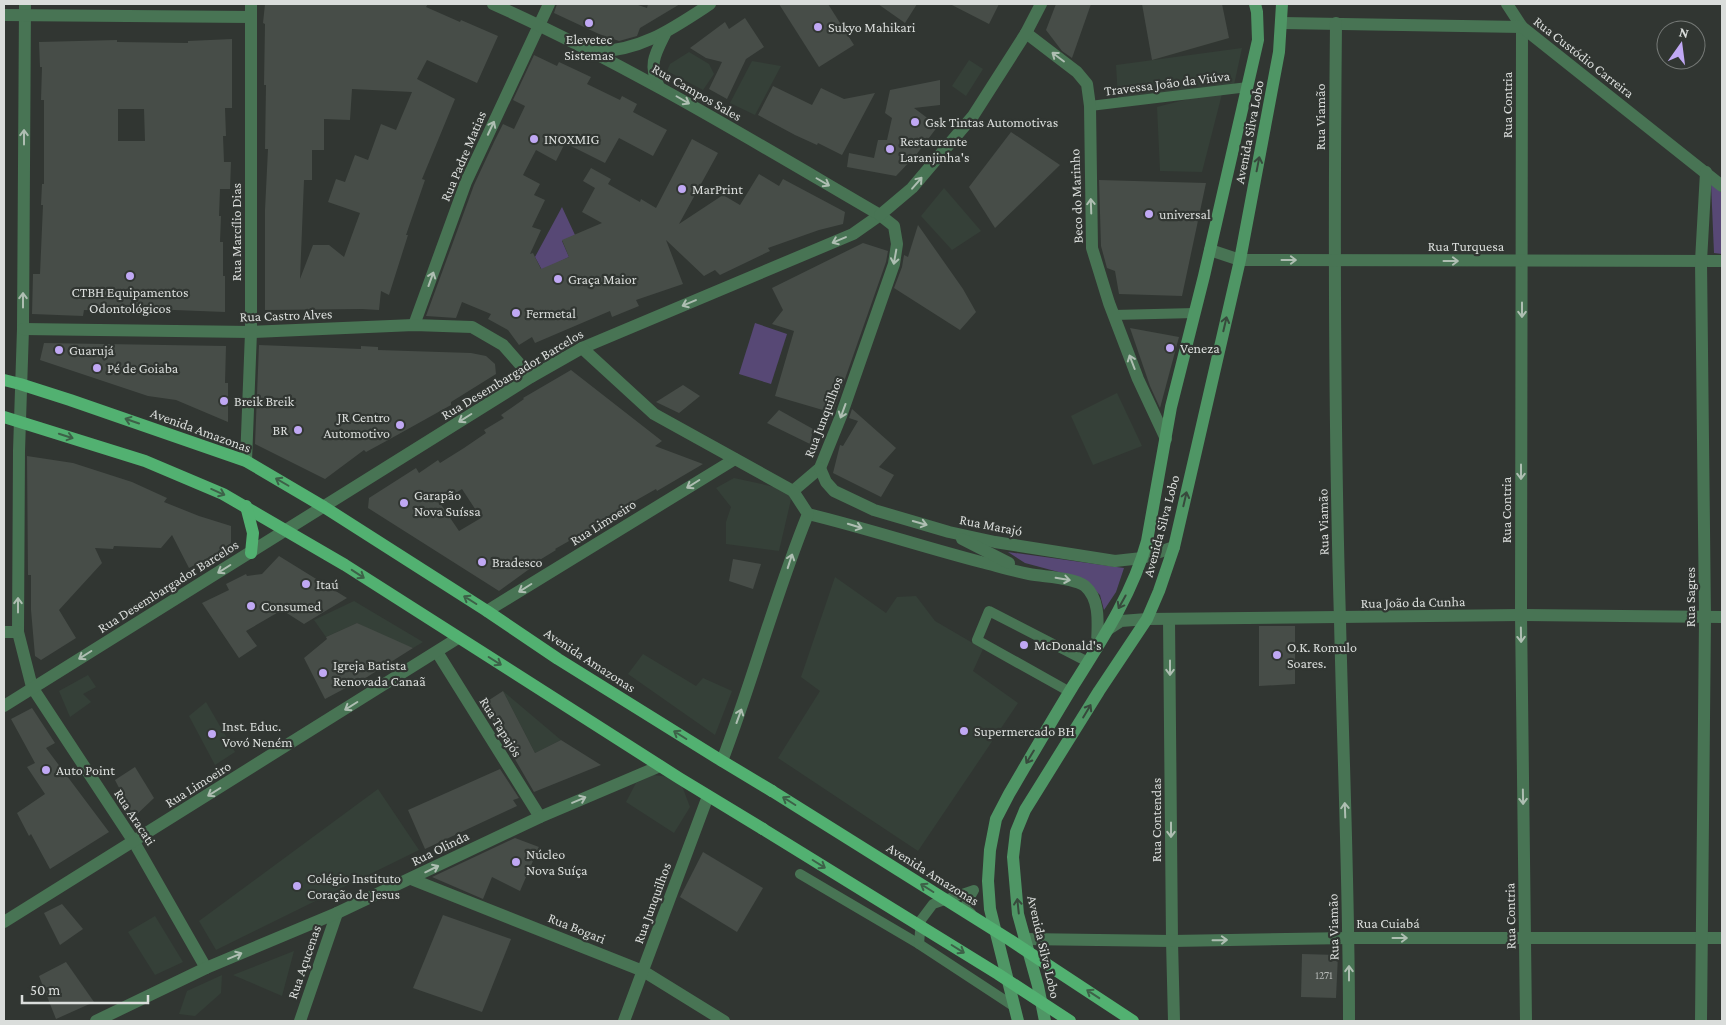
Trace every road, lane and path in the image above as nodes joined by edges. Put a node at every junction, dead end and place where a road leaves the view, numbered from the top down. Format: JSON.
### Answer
{"nodes":[{"id":1,"x":493,"y":4,"type":"edge"},
{"id":2,"x":549,"y":4,"type":"edge"},
{"id":3,"x":710,"y":4,"type":"edge"},
{"id":4,"x":1041,"y":4,"type":"edge"},
{"id":5,"x":1255,"y":4,"type":"edge"},
{"id":6,"x":1282,"y":4,"type":"edge"},
{"id":7,"x":1508,"y":4,"type":"edge"},
{"id":8,"x":25,"y":9,"type":"edge"},
{"id":9,"x":251,"y":10,"type":"edge"},
{"id":10,"x":4,"y":15,"type":"edge"},
{"id":11,"x":1282,"y":23,"type":"junction"},
{"id":12,"x":1336,"y":23,"type":"junction"},
{"id":13,"x":538,"y":24,"type":"junction"},
{"id":14,"x":1522,"y":27,"type":"junction"},
{"id":15,"x":1026,"y":33,"type":"junction"},
{"id":16,"x":665,"y":34,"type":"junction"},
{"id":17,"x":594,"y":52,"type":"junction"},
{"id":18,"x":659,"y":87,"type":"junction"},
{"id":19,"x":1248,"y":87,"type":"junction"},
{"id":20,"x":1090,"y":106,"type":"junction"},
{"id":21,"x":1706,"y":172,"type":"junction"},
{"id":22,"x":1722,"y":186,"type":"edge"},
{"id":23,"x":880,"y":215,"type":"junction"},
{"id":24,"x":1210,"y":250,"type":"junction"},
{"id":25,"x":1240,"y":260,"type":"junction"},
{"id":26,"x":1334,"y":260,"type":"junction"},
{"id":27,"x":1522,"y":261,"type":"junction"},
{"id":28,"x":1701,"y":261,"type":"junction"},
{"id":29,"x":1722,"y":261,"type":"edge"},
{"id":30,"x":1195,"y":313,"type":"junction"},
{"id":31,"x":1114,"y":315,"type":"junction"},
{"id":32,"x":414,"y":325,"type":"junction"},
{"id":33,"x":22,"y":329,"type":"junction"},
{"id":34,"x":251,"y":332,"type":"junction"},
{"id":35,"x":582,"y":348,"type":"junction"},
{"id":36,"x":531,"y":377,"type":"junction"},
{"id":37,"x":4,"y":380,"type":"edge"},
{"id":38,"x":20,"y":384,"type":"junction"},
{"id":39,"x":1172,"y":406,"type":"junction"},
{"id":40,"x":1150,"y":407,"type":"junction"},
{"id":41,"x":4,"y":417,"type":"edge"},
{"id":42,"x":19,"y":421,"type":"junction"},
{"id":43,"x":1166,"y":439,"type":"junction"},
{"id":44,"x":734,"y":459,"type":"junction"},
{"id":45,"x":246,"y":461,"type":"junction"},
{"id":46,"x":820,"y":468,"type":"junction"},
{"id":47,"x":793,"y":491,"type":"junction"},
{"id":48,"x":246,"y":506,"type":"junction"},
{"id":49,"x":324,"y":507,"type":"junction"},
{"id":50,"x":808,"y":514,"type":"junction"},
{"id":51,"x":288,"y":530,"type":"junction"},
{"id":52,"x":949,"y":532,"type":"junction"},
{"id":53,"x":1174,"y":546,"type":"junction"},
{"id":54,"x":251,"y":553,"type":"junction"},
{"id":55,"x":1142,"y":558,"type":"junction"},
{"id":56,"x":1028,"y":574,"type":"junction"},
{"id":57,"x":487,"y":611,"type":"junction"},
{"id":58,"x":1521,"y":615,"type":"junction"},
{"id":59,"x":1722,"y":617,"type":"edge"},
{"id":60,"x":1340,"y":618,"type":"junction"},
{"id":61,"x":1706,"y":618,"type":"junction"},
{"id":62,"x":1147,"y":619,"type":"junction"},
{"id":63,"x":1170,"y":619,"type":"junction"},
{"id":64,"x":1107,"y":630,"type":"junction"},
{"id":65,"x":4,"y":632,"type":"edge"},
{"id":66,"x":18,"y":632,"type":"junction"},
{"id":67,"x":458,"y":638,"type":"junction"},
{"id":68,"x":1097,"y":648,"type":"junction"},
{"id":69,"x":437,"y":652,"type":"junction"},
{"id":70,"x":1088,"y":662,"type":"junction"},
{"id":71,"x":32,"y":687,"type":"junction"},
{"id":72,"x":1070,"y":692,"type":"junction"},
{"id":73,"x":4,"y":706,"type":"edge"},
{"id":74,"x":722,"y":761,"type":"junction"},
{"id":75,"x":660,"y":766,"type":"junction"},
{"id":76,"x":708,"y":796,"type":"junction"},
{"id":77,"x":540,"y":817,"type":"junction"},
{"id":78,"x":134,"y":842,"type":"junction"},
{"id":79,"x":800,"y":874,"type":"dead end"},
{"id":80,"x":411,"y":878,"type":"junction"},
{"id":81,"x":990,"y":909,"type":"junction"},
{"id":82,"x":337,"y":913,"type":"junction"},
{"id":83,"x":4,"y":922,"type":"edge"},
{"id":84,"x":1349,"y":938,"type":"junction"},
{"id":85,"x":1525,"y":938,"type":"junction"},
{"id":86,"x":1701,"y":938,"type":"junction"},
{"id":87,"x":1722,"y":938,"type":"edge"},
{"id":88,"x":1024,"y":939,"type":"junction"},
{"id":89,"x":1172,"y":941,"type":"junction"},
{"id":90,"x":919,"y":944,"type":"junction"},
{"id":91,"x":206,"y":968,"type":"junction"},
{"id":92,"x":643,"y":971,"type":"junction"},
{"id":93,"x":1015,"y":1007,"type":"junction"},
{"id":94,"x":96,"y":1021,"type":"edge"},
{"id":95,"x":300,"y":1021,"type":"edge"},
{"id":96,"x":624,"y":1021,"type":"edge"},
{"id":97,"x":724,"y":1021,"type":"edge"},
{"id":98,"x":1018,"y":1021,"type":"edge"},
{"id":99,"x":1045,"y":1021,"type":"edge"},
{"id":100,"x":1070,"y":1021,"type":"edge"},
{"id":101,"x":1133,"y":1021,"type":"edge"},
{"id":102,"x":1174,"y":1021,"type":"edge"},
{"id":103,"x":1349,"y":1021,"type":"edge"},
{"id":104,"x":1526,"y":1021,"type":"edge"},
{"id":105,"x":1700,"y":1021,"type":"edge"}],
"edges":[{"from":1,"to":13,"type":"street","name":"Rua Campos Sales"},
{"from":2,"to":13,"type":"street","name":"Rua Padre Matias"},
{"from":3,"to":16,"type":"street"},
{"from":4,"to":15,"type":"street","name":"Rua Desembargador Barcelos"},
{"from":5,"to":19,"type":"main road","name":"Avenida Silva Lobo"},
{"from":6,"to":11,"type":"main road","name":"Avenida Silva Lobo"},
{"from":7,"to":14,"type":"street"},
{"from":8,"to":9,"type":"street"},
{"from":8,"to":10,"type":"street"},
{"from":33,"to":8,"type":"street","name":"Rua Aracati","one_way":true},
{"from":9,"to":34,"type":"street","name":"Rua Marcílio Dias"},
{"from":11,"to":12,"type":"street","name":"Rua Custódio Carreira"},
{"from":25,"to":11,"type":"main road","name":"Avenida Silva Lobo","one_way":true},
{"from":12,"to":14,"type":"street","name":"Rua Custódio Carreira"},
{"from":12,"to":26,"type":"street","name":"Rua Viamão"},
{"from":13,"to":17,"type":"street","name":"Rua Campos Sales"},
{"from":32,"to":13,"type":"street","name":"Rua Padre Matias","one_way":true},
{"from":14,"to":21,"type":"street","name":"Rua Custódio Carreira"},
{"from":14,"to":27,"type":"street","name":"Rua Contria"},
{"from":20,"to":15,"type":"street","name":"Beco do Marinho","one_way":true},
{"from":23,"to":15,"type":"street","name":"Rua Desembargador Barcelos","one_way":true},
{"from":16,"to":17,"type":"street"},
{"from":16,"to":18,"type":"street"},
{"from":17,"to":18,"type":"street","name":"Rua Campos Sales"},
{"from":18,"to":23,"type":"street","name":"Rua Campos Sales","one_way":true},
{"from":19,"to":20,"type":"lane","name":"Travessa João da Viúva"},
{"from":19,"to":24,"type":"main road","name":"Avenida Silva Lobo"},
{"from":31,"to":20,"type":"street","name":"Beco do Marinho","one_way":true},
{"from":21,"to":22,"type":"street","name":"Rua Custódio Carreira"},
{"from":21,"to":28,"type":"street","name":"Rua Sagres"},
{"from":23,"to":35,"type":"street","name":"Rua Desembargador Barcelos","one_way":true},
{"from":23,"to":46,"type":"street","name":"Rua Junquilhos","one_way":true},
{"from":24,"to":25,"type":"street","name":"Rua Turquesa"},
{"from":24,"to":30,"type":"main road","name":"Avenida Silva Lobo"},
{"from":25,"to":26,"type":"street","name":"Rua Turquesa","one_way":true},
{"from":53,"to":25,"type":"main road","name":"Avenida Silva Lobo","one_way":true},
{"from":26,"to":27,"type":"street","name":"Rua Turquesa","one_way":true},
{"from":26,"to":60,"type":"street","name":"Rua Viamão"},
{"from":27,"to":28,"type":"street","name":"Rua Turquesa"},
{"from":27,"to":58,"type":"street","name":"Rua Contria","one_way":true},
{"from":28,"to":29,"type":"street","name":"Rua Turquesa"},
{"from":28,"to":61,"type":"street","name":"Rua Sagres"},
{"from":30,"to":31,"type":"lane"},
{"from":30,"to":39,"type":"main road","name":"Avenida Silva Lobo"},
{"from":40,"to":31,"type":"street","name":"Beco do Marinho","one_way":true},
{"from":32,"to":34,"type":"street","name":"Rua Castro Alves"},
{"from":32,"to":36,"type":"street","name":"Rua Castro Alves"},
{"from":33,"to":34,"type":"street","name":"Rua Castro Alves"},
{"from":33,"to":38,"type":"street","name":"Rua Aracati"},
{"from":34,"to":45,"type":"street","name":"Rua Marcílio Dias"},
{"from":35,"to":36,"type":"street","name":"Rua Desembargador Barcelos"},
{"from":35,"to":44,"type":"street"},
{"from":36,"to":49,"type":"street","name":"Rua Desembargador Barcelos","one_way":true},
{"from":37,"to":38,"type":"main road","name":"Avenida Amazonas"},
{"from":38,"to":42,"type":"street","name":"Rua Aracati"},
{"from":45,"to":38,"type":"main road","name":"Avenida Amazonas","one_way":true},
{"from":39,"to":40,"type":"street"},
{"from":39,"to":43,"type":"main road","name":"Avenida Silva Lobo"},
{"from":40,"to":43,"type":"street","name":"Beco do Marinho"},
{"from":41,"to":42,"type":"main road"},
{"from":42,"to":48,"type":"main road","one_way":true},
{"from":66,"to":42,"type":"street","name":"Rua Aracati","one_way":true},
{"from":43,"to":55,"type":"main road","name":"Avenida Silva Lobo"},
{"from":44,"to":47,"type":"street"},
{"from":44,"to":57,"type":"street","name":"Rua Limoeiro","one_way":true},
{"from":49,"to":45,"type":"main road","name":"Avenida Amazonas","one_way":true},
{"from":46,"to":47,"type":"street","name":"Rua Junquilhos"},
{"from":46,"to":52,"type":"street","name":"Rua Marajó","one_way":true},
{"from":47,"to":50,"type":"street"},
{"from":48,"to":51,"type":"main road"},
{"from":48,"to":54,"type":"main road"},
{"from":49,"to":51,"type":"street","name":"Rua Desembargador Barcelos"},
{"from":57,"to":49,"type":"main road","name":"Avenida Amazonas","one_way":true},
{"from":50,"to":56,"type":"street","one_way":true},
{"from":74,"to":50,"type":"street","one_way":true},
{"from":51,"to":54,"type":"street","name":"Rua Desembargador Barcelos"},
{"from":51,"to":67,"type":"main road","one_way":true},
{"from":52,"to":55,"type":"street","name":"Rua Marajó"},
{"from":52,"to":56,"type":"street"},
{"from":53,"to":55,"type":"street","name":"Rua Marajó"},
{"from":53,"to":62,"type":"main road","name":"Avenida Silva Lobo"},
{"from":54,"to":71,"type":"street","name":"Rua Desembargador Barcelos","one_way":true},
{"from":55,"to":64,"type":"main road","name":"Avenida Silva Lobo","one_way":true},
{"from":56,"to":68,"type":"street","one_way":true},
{"from":74,"to":57,"type":"main road","name":"Avenida Amazonas","one_way":true},
{"from":58,"to":60,"type":"street","name":"Rua João da Cunha"},
{"from":58,"to":61,"type":"street","name":"Rua João da Cunha"},
{"from":58,"to":85,"type":"street","name":"Rua Contria","one_way":true},
{"from":59,"to":61,"type":"street","name":"Rua João da Cunha"},
{"from":60,"to":63,"type":"street","name":"Rua João da Cunha"},
{"from":84,"to":60,"type":"street","name":"Rua Viamão","one_way":true},
{"from":61,"to":86,"type":"street","name":"Rua Sagres"},
{"from":62,"to":63,"type":"street","name":"Rua João da Cunha"},
{"from":62,"to":64,"type":"street","name":"Rua João da Cunha"},
{"from":88,"to":62,"type":"main road","name":"Avenida Silva Lobo","one_way":true},
{"from":63,"to":89,"type":"street","name":"Rua Contendas","one_way":true},
{"from":64,"to":68,"type":"main road","name":"Avenida Silva Lobo"},
{"from":65,"to":66,"type":"street"},
{"from":66,"to":71,"type":"street","name":"Rua Aracati"},
{"from":67,"to":69,"type":"street","name":"Rua Limoeiro"},
{"from":67,"to":75,"type":"main road","one_way":true},
{"from":68,"to":70,"type":"main road","name":"Avenida Silva Lobo"},
{"from":69,"to":77,"type":"street","name":"Rua Tapajós"},
{"from":69,"to":78,"type":"street","name":"Rua Limoeiro","one_way":true},
{"from":70,"to":72,"type":"main road","name":"Avenida Silva Lobo"},
{"from":70,"to":72,"type":"lane"},
{"from":71,"to":73,"type":"street","name":"Rua Desembargador Barcelos"},
{"from":71,"to":78,"type":"street","name":"Rua Aracati"},
{"from":72,"to":81,"type":"main road","name":"Avenida Silva Lobo","one_way":true},
{"from":101,"to":74,"type":"main road","name":"Avenida Amazonas","one_way":true,"bridge":true},
{"from":75,"to":76,"type":"main road"},
{"from":77,"to":75,"type":"street","name":"Rua Olinda","one_way":true},
{"from":76,"to":92,"type":"street","name":"Rua Junquilhos"},
{"from":76,"to":100,"type":"main road","one_way":true,"bridge":true},
{"from":80,"to":77,"type":"street","name":"Rua Olinda","one_way":true},
{"from":78,"to":83,"type":"street","name":"Rua Limoeiro"},
{"from":78,"to":91,"type":"street","name":"Rua Aracati"},
{"from":79,"to":90,"type":"lane"},
{"from":80,"to":82,"type":"street","name":"Rua Olinda"},
{"from":80,"to":92,"type":"street","name":"Rua Bogari"},
{"from":81,"to":90,"type":"lane"},
{"from":81,"to":93,"type":"main road","name":"Avenida Silva Lobo"},
{"from":91,"to":82,"type":"street","name":"Rua Olinda","one_way":true},
{"from":82,"to":95,"type":"street","name":"Rua Açucenas"},
{"from":84,"to":85,"type":"street","name":"Rua Cuiabá","one_way":true},
{"from":89,"to":84,"type":"street","name":"Rua Cuiabá","one_way":true},
{"from":103,"to":84,"type":"street","name":"Rua Viamão","one_way":true},
{"from":85,"to":86,"type":"street","name":"Rua Cuiabá"},
{"from":85,"to":104,"type":"street","name":"Rua Contria"},
{"from":86,"to":87,"type":"street","name":"Rua Cuiabá"},
{"from":86,"to":105,"type":"street","name":"Rua Sagres"},
{"from":88,"to":89,"type":"street","name":"Rua Cuiabá"},
{"from":88,"to":99,"type":"main road","name":"Avenida Silva Lobo"},
{"from":89,"to":102,"type":"street","name":"Rua Contendas"},
{"from":90,"to":93,"type":"lane"},
{"from":91,"to":94,"type":"street","name":"Rua Olinda"},
{"from":92,"to":96,"type":"street","name":"Rua Junquilhos"},
{"from":92,"to":97,"type":"street","name":"Rua Bogari"},
{"from":93,"to":98,"type":"main road","name":"Avenida Silva Lobo"}]}
